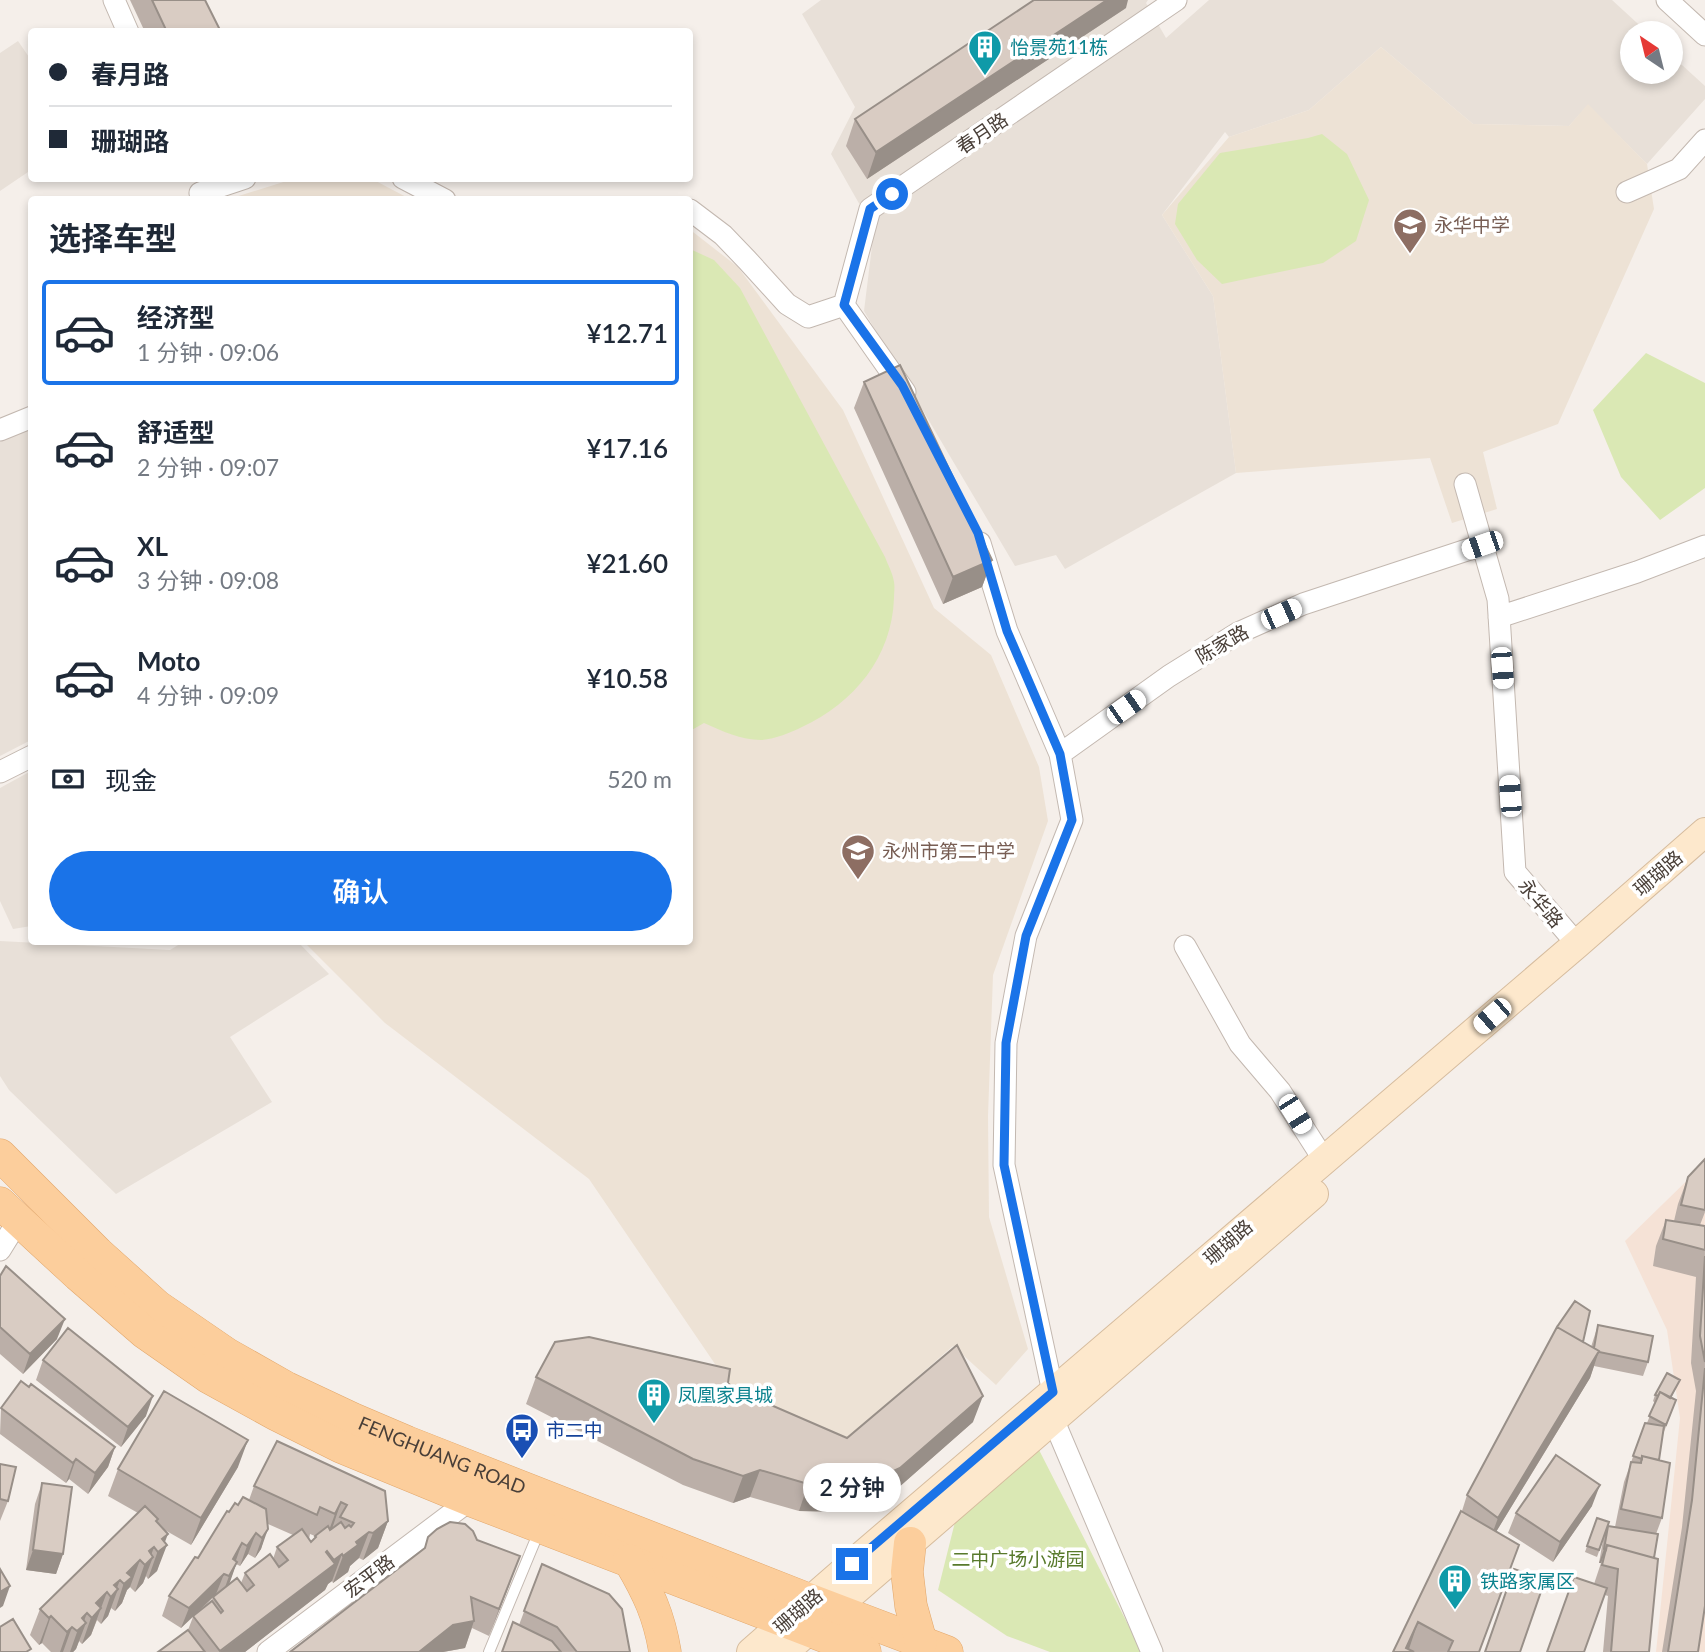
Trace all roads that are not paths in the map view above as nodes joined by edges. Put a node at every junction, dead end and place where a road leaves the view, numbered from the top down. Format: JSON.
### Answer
{"nodes":[{"id":1,"x":114,"y":0,"type":"edge"},
{"id":2,"x":1176,"y":0,"type":"edge"},
{"id":3,"x":1667,"y":0,"type":"edge"},
{"id":4,"x":126,"y":28,"type":"edge"},
{"id":5,"x":1705,"y":35,"type":"edge"},
{"id":6,"x":1705,"y":140,"type":"edge"},
{"id":7,"x":230,"y":182,"type":"edge"},
{"id":8,"x":411,"y":182,"type":"edge"},
{"id":9,"x":199,"y":190,"type":"edge"},
{"id":10,"x":1627,"y":192,"type":"dead end"},
{"id":11,"x":437,"y":196,"type":"edge"},
{"id":12,"x":693,"y":212,"type":"edge"},
{"id":13,"x":844,"y":305,"type":"junction"},
{"id":14,"x":914,"y":410,"type":"edge"},
{"id":15,"x":28,"y":419,"type":"edge"},
{"id":16,"x":0,"y":430,"type":"edge"},
{"id":17,"x":1465,"y":484,"type":"dead end"},
{"id":18,"x":971,"y":521,"type":"edge"},
{"id":19,"x":1482,"y":545,"type":"junction"},
{"id":20,"x":1705,"y":546,"type":"edge"},
{"id":21,"x":1499,"y":617,"type":"junction"},
{"id":22,"x":1060,"y":754,"type":"junction"},
{"id":23,"x":28,"y":758,"type":"edge"},
{"id":24,"x":0,"y":772,"type":"edge"},
{"id":25,"x":1705,"y":832,"type":"edge"},
{"id":26,"x":1705,"y":858,"type":"edge"},
{"id":27,"x":1577,"y":944,"type":"junction"},
{"id":28,"x":1185,"y":946,"type":"dead end"},
{"id":29,"x":0,"y":1154,"type":"edge"},
{"id":30,"x":1324,"y":1160,"type":"junction"},
{"id":31,"x":9,"y":1212,"type":"edge"},
{"id":32,"x":0,"y":1250,"type":"edge"},
{"id":33,"x":1053,"y":1406,"type":"junction"},
{"id":34,"x":470,"y":1500,"type":"junction"},
{"id":35,"x":541,"y":1527,"type":"junction"},
{"id":36,"x":910,"y":1543,"type":"junction"},
{"id":37,"x":629,"y":1560,"type":"junction"},
{"id":38,"x":805,"y":1623,"type":"edge"},
{"id":39,"x":934,"y":1647,"type":"edge"},
{"id":40,"x":268,"y":1652,"type":"edge"},
{"id":41,"x":489,"y":1652,"type":"edge"},
{"id":42,"x":665,"y":1652,"type":"edge"},
{"id":43,"x":751,"y":1652,"type":"edge"},
{"id":44,"x":865,"y":1652,"type":"edge"},
{"id":45,"x":1152,"y":1652,"type":"edge"}],
"edges":[{"from":1,"to":4,"type":"street"},
{"from":2,"to":13,"type":"street","name":"春月路"},
{"from":3,"to":5,"type":"street"},
{"from":6,"to":10,"type":"street"},
{"from":7,"to":9,"type":"street"},
{"from":8,"to":11,"type":"street"},
{"from":12,"to":13,"type":"street"},
{"from":13,"to":14,"type":"street"},
{"from":15,"to":16,"type":"street"},
{"from":17,"to":19,"type":"street","name":"永华路"},
{"from":18,"to":22,"type":"street"},
{"from":19,"to":21,"type":"street","name":"永华路"},
{"from":19,"to":22,"type":"street","name":"陈家路"},
{"from":20,"to":21,"type":"street"},
{"from":21,"to":27,"type":"street","name":"永华路"},
{"from":22,"to":33,"type":"street"},
{"from":23,"to":24,"type":"street"},
{"from":25,"to":27,"type":"main road","name":"珊瑚路"},
{"from":26,"to":33,"type":"main road","name":"珊瑚路"},
{"from":27,"to":30,"type":"main road","name":"珊瑚路"},
{"from":28,"to":30,"type":"street"},
{"from":29,"to":38,"type":"main road","name":"FENGHUANG ROAD"},
{"from":30,"to":33,"type":"main road","name":"珊瑚路"},
{"from":31,"to":32,"type":"street"},
{"from":31,"to":34,"type":"main road","name":"FENGHUANG ROAD"},
{"from":33,"to":36,"type":"main road","name":"珊瑚路"},
{"from":33,"to":38,"type":"main road","name":"珊瑚路"},
{"from":33,"to":45,"type":"street"},
{"from":34,"to":35,"type":"main road","name":"FENGHUANG ROAD"},
{"from":34,"to":40,"type":"street","name":"宏平路"},
{"from":35,"to":37,"type":"main road","name":"FENGHUANG ROAD"},
{"from":35,"to":41,"type":"lane"},
{"from":36,"to":38,"type":"main road","name":"珊瑚路"},
{"from":36,"to":39,"type":"main road"},
{"from":37,"to":38,"type":"main road","name":"FENGHUANG ROAD"},
{"from":37,"to":42,"type":"main road"},
{"from":38,"to":39,"type":"main road","name":"FENGHUANG ROAD"},
{"from":38,"to":43,"type":"main road","name":"珊瑚路"},
{"from":38,"to":44,"type":"main road","name":"FENGHUANG ROAD"}]}
